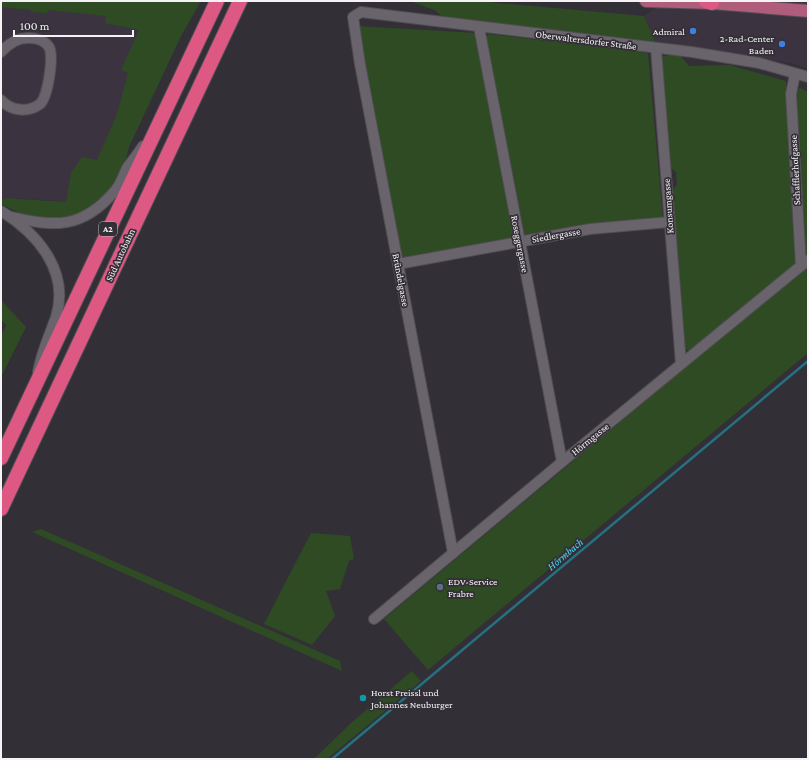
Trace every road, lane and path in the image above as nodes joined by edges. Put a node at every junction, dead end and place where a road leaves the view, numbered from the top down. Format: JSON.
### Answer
{"nodes":[{"id":1,"x":217,"y":1,"type":"edge"},
{"id":2,"x":240,"y":1,"type":"edge"},
{"id":3,"x":646,"y":1,"type":"edge"},
{"id":4,"x":709,"y":2,"type":"edge"},
{"id":5,"x":808,"y":11,"type":"edge"},
{"id":6,"x":361,"y":12,"type":"joint"},
{"id":7,"x":479,"y":27,"type":"junction"},
{"id":8,"x":656,"y":49,"type":"junction"},
{"id":9,"x":1,"y":52,"type":"edge"},
{"id":10,"x":795,"y":74,"type":"junction"},
{"id":11,"x":808,"y":77,"type":"edge"},
{"id":12,"x":1,"y":100,"type":"edge"},
{"id":13,"x":153,"y":134,"type":"junction"},
{"id":14,"x":5,"y":214,"type":"edge"},
{"id":15,"x":669,"y":222,"type":"junction"},
{"id":16,"x":520,"y":241,"type":"junction"},
{"id":17,"x":804,"y":263,"type":"edge"},
{"id":18,"x":398,"y":264,"type":"junction"},
{"id":19,"x":681,"y":364,"type":"junction"},
{"id":20,"x":35,"y":385,"type":"junction"},
{"id":21,"x":1,"y":458,"type":"edge"},
{"id":22,"x":562,"y":462,"type":"junction"},
{"id":23,"x":1,"y":509,"type":"edge"},
{"id":24,"x":453,"y":553,"type":"junction"},
{"id":25,"x":374,"y":619,"type":"dead end"}],
"edges":[{"from":1,"to":13,"type":"highway","number":"A2"},
{"from":2,"to":23,"type":"highway","name":"Süd Autobahn","number":"A2"},
{"from":3,"to":4,"type":"main road"},
{"from":4,"to":5,"type":"main road"},
{"from":6,"to":7,"type":"street","name":"Oberwaltersdorfer Straße"},
{"from":6,"to":18,"type":"street","name":"Bründelgasse"},
{"from":7,"to":8,"type":"street","name":"Oberwaltersdorfer Straße"},
{"from":7,"to":16,"type":"street","name":"Roseggergasse"},
{"from":8,"to":10,"type":"street","name":"Oberwaltersdorfer Straße"},
{"from":8,"to":15,"type":"street","name":"Konsumgasse"},
{"from":9,"to":12,"type":"street"},
{"from":10,"to":11,"type":"street","name":"Oberwaltersdorfer Straße"},
{"from":10,"to":17,"type":"street","name":"Schafflerhofgasse"},
{"from":13,"to":14,"type":"street"},
{"from":13,"to":20,"type":"highway","number":"A2"},
{"from":14,"to":20,"type":"street"},
{"from":15,"to":16,"type":"street","name":"Siedlergasse"},
{"from":15,"to":19,"type":"street","name":"Konsumgasse"},
{"from":16,"to":18,"type":"street","name":"Siedlergasse"},
{"from":16,"to":22,"type":"street","name":"Roseggergasse"},
{"from":17,"to":19,"type":"street","name":"Hörmgasse"},
{"from":18,"to":24,"type":"street","name":"Bründelgasse"},
{"from":19,"to":22,"type":"street","name":"Hörmgasse"},
{"from":20,"to":21,"type":"highway","number":"A2"},
{"from":22,"to":24,"type":"street","name":"Hörmgasse"},
{"from":24,"to":25,"type":"street","name":"Hörmgasse"}]}
